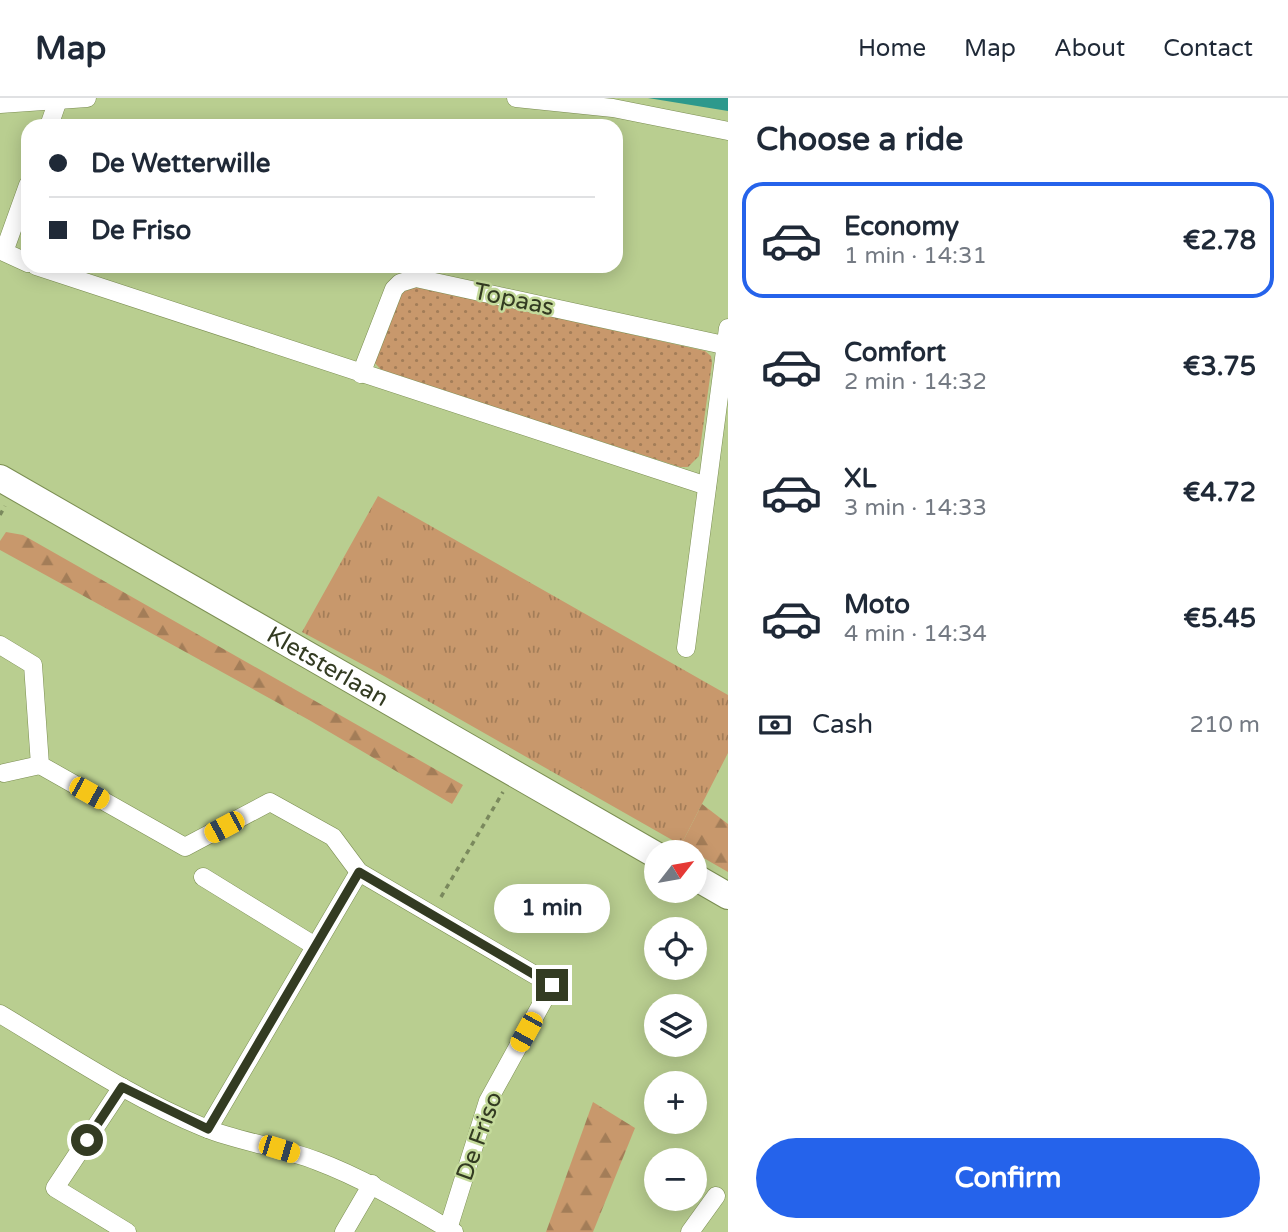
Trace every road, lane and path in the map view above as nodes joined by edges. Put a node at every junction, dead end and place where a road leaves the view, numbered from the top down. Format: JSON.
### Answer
{"nodes":[{"id":1,"x":87,"y":98,"type":"edge"},
{"id":2,"x":516,"y":98,"type":"edge"},
{"id":3,"x":58,"y":100,"type":"junction"},
{"id":4,"x":0,"y":104,"type":"edge"},
{"id":5,"x":51,"y":119,"type":"edge"},
{"id":6,"x":728,"y":131,"type":"edge"},
{"id":7,"x":21,"y":205,"type":"edge"},
{"id":8,"x":21,"y":259,"type":"edge"},
{"id":9,"x":57,"y":273,"type":"edge"},
{"id":10,"x":727,"y":340,"type":"edge"},
{"id":11,"x":361,"y":374,"type":"junction"},
{"id":12,"x":0,"y":478,"type":"edge"},
{"id":13,"x":707,"y":486,"type":"junction"},
{"id":14,"x":0,"y":645,"type":"edge"},
{"id":15,"x":686,"y":649,"type":"dead end"},
{"id":16,"x":40,"y":765,"type":"junction"},
{"id":17,"x":4,"y":773,"type":"dead end"},
{"id":18,"x":505,"y":788,"type":"dead end"},
{"id":19,"x":644,"y":848,"type":"edge"},
{"id":20,"x":359,"y":872,"type":"junction"},
{"id":21,"x":203,"y":877,"type":"dead end"},
{"id":22,"x":707,"y":884,"type":"edge"},
{"id":23,"x":728,"y":896,"type":"edge"},
{"id":24,"x":431,"y":914,"type":"junction"},
{"id":25,"x":315,"y":946,"type":"junction"},
{"id":26,"x":0,"y":1014,"type":"edge"},
{"id":27,"x":122,"y":1087,"type":"junction"},
{"id":28,"x":208,"y":1129,"type":"junction"},
{"id":29,"x":372,"y":1184,"type":"junction"},
{"id":30,"x":716,"y":1196,"type":"dead end"},
{"id":31,"x":451,"y":1230,"type":"edge"},
{"id":32,"x":127,"y":1232,"type":"edge"},
{"id":33,"x":344,"y":1232,"type":"edge"},
{"id":34,"x":690,"y":1232,"type":"edge"}],
"edges":[{"from":1,"to":3,"type":"street"},
{"from":2,"to":6,"type":"street"},
{"from":3,"to":4,"type":"street"},
{"from":3,"to":5,"type":"street"},
{"from":7,"to":8,"type":"street"},
{"from":9,"to":11,"type":"street"},
{"from":10,"to":11,"type":"street","name":"Topaas"},
{"from":10,"to":13,"type":"street","name":"Topaas"},
{"from":11,"to":13,"type":"street"},
{"from":12,"to":19,"type":"main road","name":"Kletsterlaan"},
{"from":13,"to":15,"type":"street","name":"Topaas"},
{"from":14,"to":16,"type":"street"},
{"from":16,"to":17,"type":"street"},
{"from":16,"to":20,"type":"street","name":"De Friso"},
{"from":18,"to":24,"type":"path"},
{"from":20,"to":24,"type":"street","name":"De Friso"},
{"from":20,"to":25,"type":"street"},
{"from":21,"to":25,"type":"street"},
{"from":22,"to":23,"type":"main road"},
{"from":24,"to":31,"type":"street","name":"De Friso"},
{"from":25,"to":28,"type":"street"},
{"from":26,"to":27,"type":"street"},
{"from":27,"to":28,"type":"street"},
{"from":27,"to":32,"type":"street"},
{"from":28,"to":29,"type":"street"},
{"from":29,"to":31,"type":"street"},
{"from":29,"to":33,"type":"street"},
{"from":30,"to":34,"type":"street"}]}
